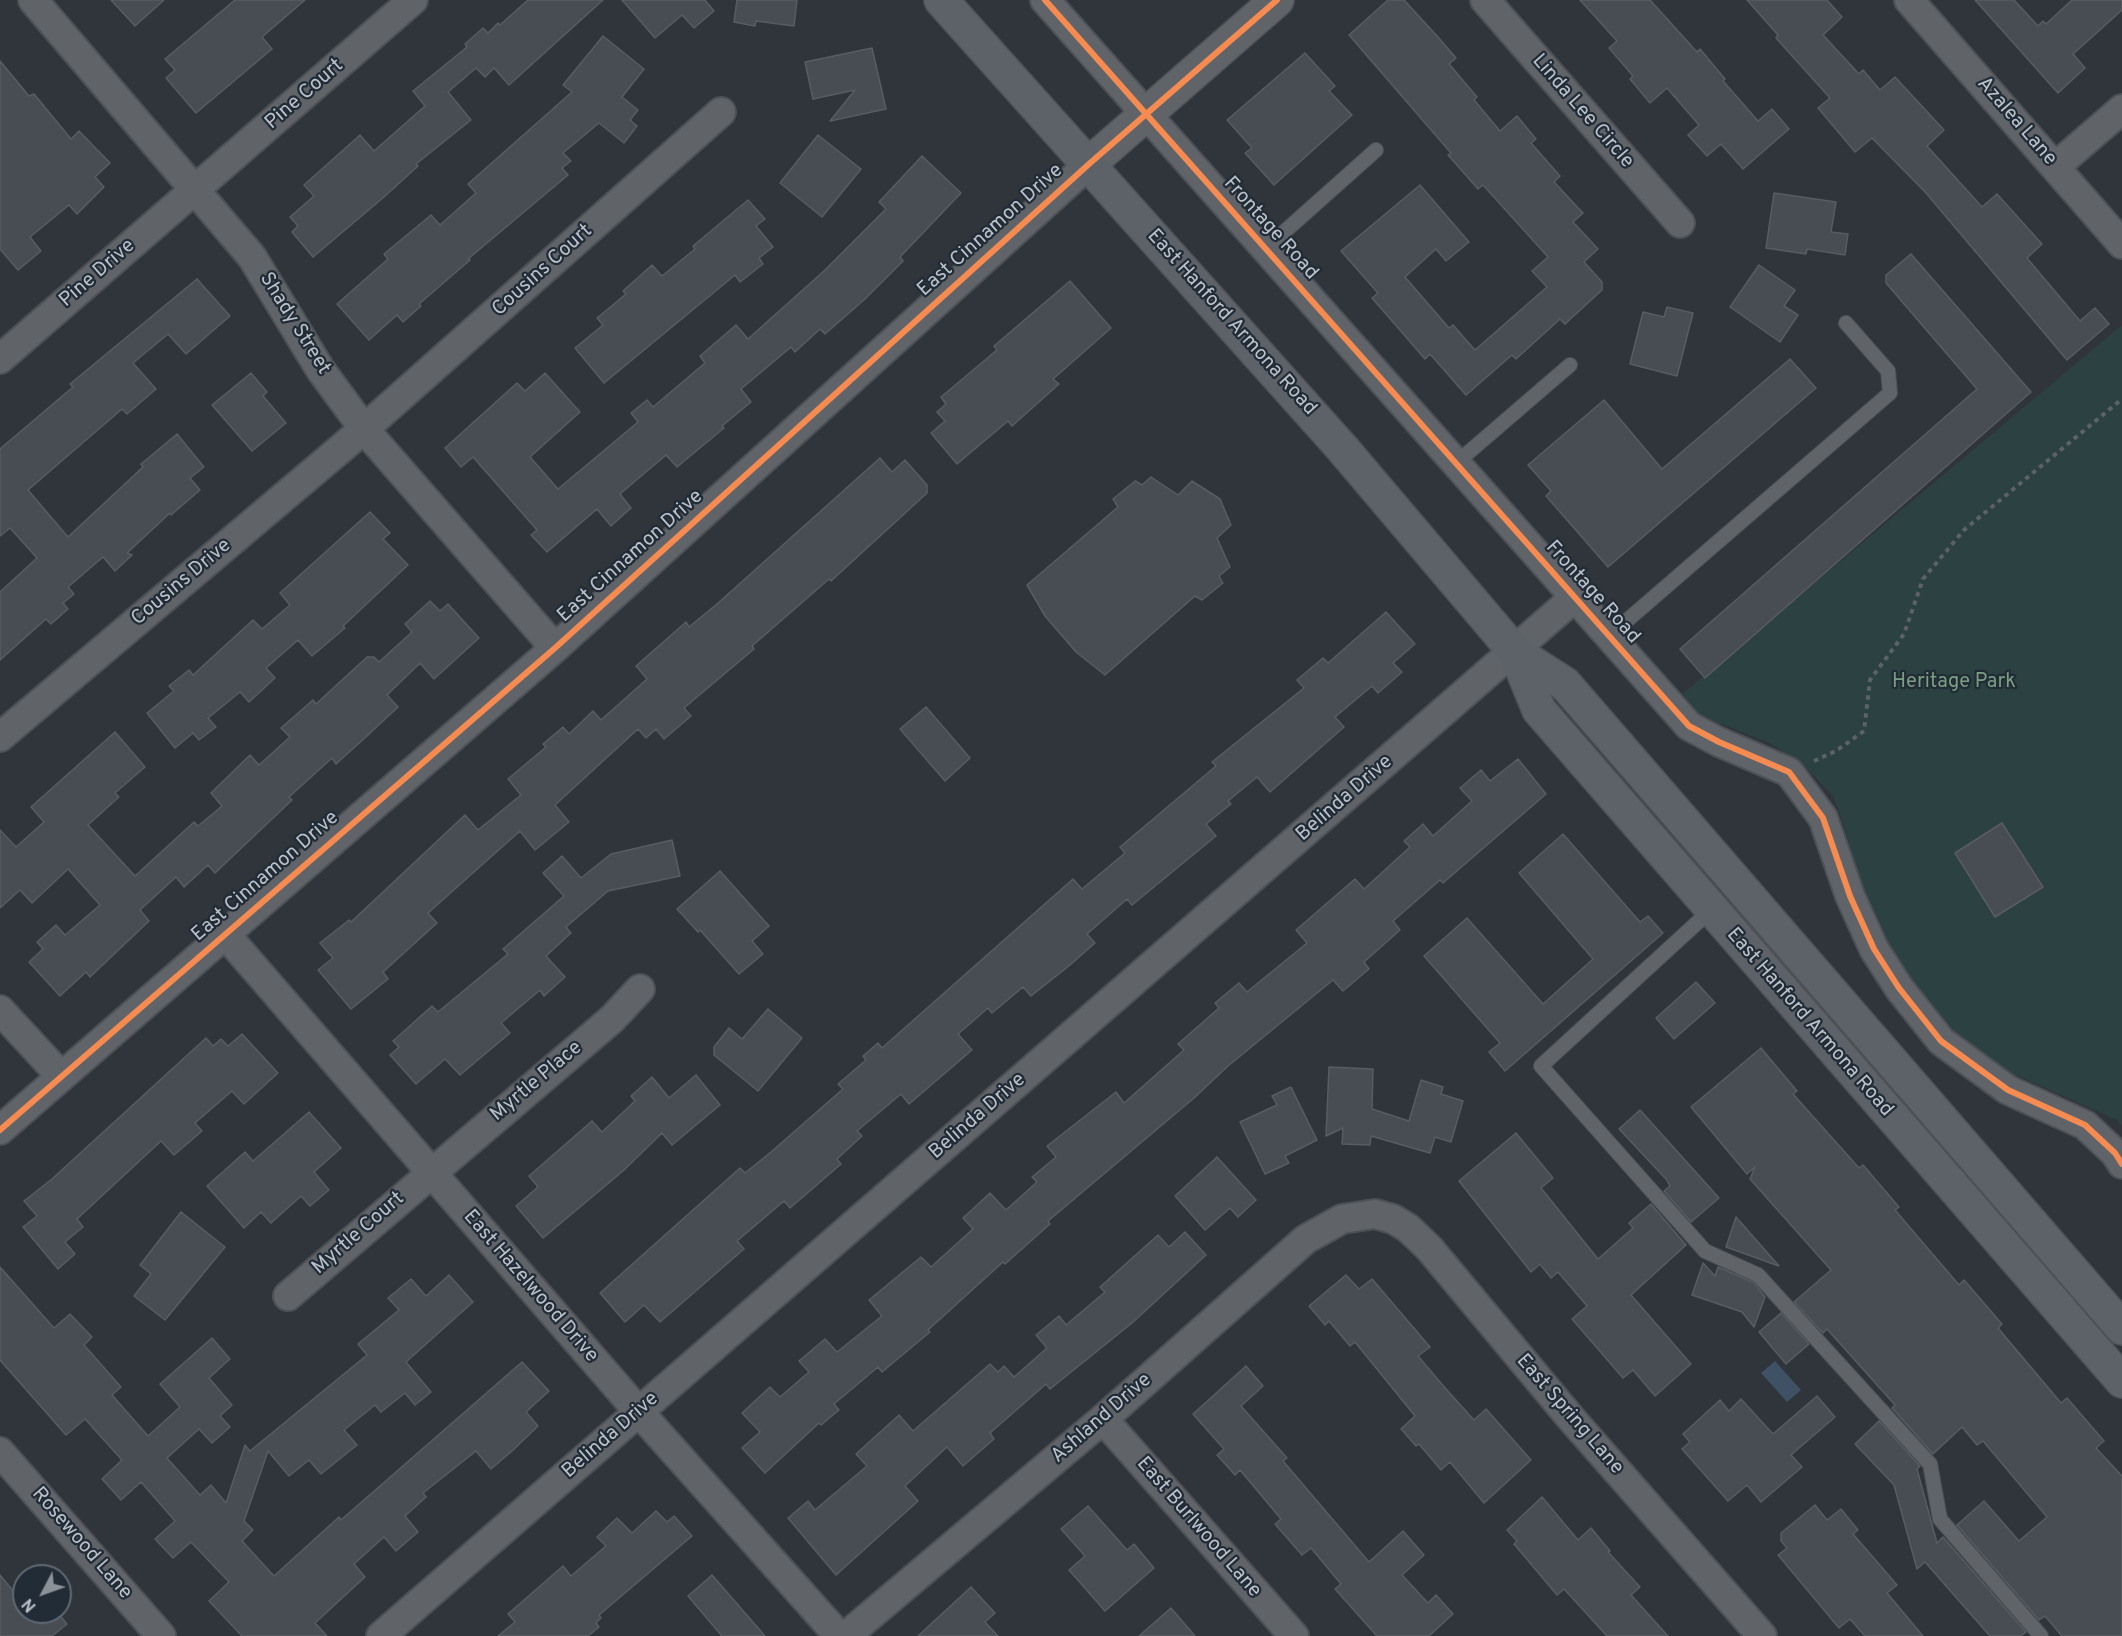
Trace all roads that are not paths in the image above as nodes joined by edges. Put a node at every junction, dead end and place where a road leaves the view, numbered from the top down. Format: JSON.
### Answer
{"nodes":[{"id":1,"x":33,"y":0,"type":"edge"},
{"id":2,"x":414,"y":0,"type":"edge"},
{"id":3,"x":941,"y":0,"type":"edge"},
{"id":4,"x":1045,"y":0,"type":"edge"},
{"id":5,"x":1276,"y":0,"type":"edge"},
{"id":6,"x":1485,"y":0,"type":"edge"},
{"id":7,"x":1909,"y":0,"type":"edge"},
{"id":8,"x":2122,"y":109,"type":"edge"},
{"id":9,"x":721,"y":112,"type":"dead end"},
{"id":10,"x":1146,"y":115,"type":"junction"},
{"id":11,"x":1376,"y":150,"type":"dead end"},
{"id":12,"x":1089,"y":164,"type":"junction"},
{"id":13,"x":2055,"y":166,"type":"junction"},
{"id":14,"x":196,"y":189,"type":"junction"},
{"id":15,"x":1680,"y":223,"type":"dead end"},
{"id":16,"x":2122,"y":244,"type":"edge"},
{"id":17,"x":1265,"y":249,"type":"junction"},
{"id":18,"x":1846,"y":323,"type":"dead end"},
{"id":19,"x":0,"y":359,"type":"edge"},
{"id":20,"x":1570,"y":365,"type":"dead end"},
{"id":21,"x":364,"y":429,"type":"junction"},
{"id":22,"x":1455,"y":464,"type":"junction"},
{"id":23,"x":1574,"y":598,"type":"junction"},
{"id":24,"x":1609,"y":636,"type":"junction"},
{"id":25,"x":555,"y":648,"type":"junction"},
{"id":26,"x":1515,"y":652,"type":"junction"},
{"id":27,"x":0,"y":738,"type":"edge"},
{"id":28,"x":1711,"y":910,"type":"junction"},
{"id":29,"x":225,"y":934,"type":"junction"},
{"id":30,"x":639,"y":989,"type":"dead end"},
{"id":31,"x":0,"y":1010,"type":"edge"},
{"id":32,"x":61,"y":1076,"type":"junction"},
{"id":33,"x":0,"y":1130,"type":"edge"},
{"id":34,"x":2122,"y":1164,"type":"edge"},
{"id":35,"x":430,"y":1172,"type":"junction"},
{"id":36,"x":1364,"y":1214,"type":"joint"},
{"id":37,"x":288,"y":1296,"type":"dead end"},
{"id":38,"x":2122,"y":1328,"type":"edge"},
{"id":39,"x":2122,"y":1380,"type":"edge"},
{"id":40,"x":639,"y":1412,"type":"junction"},
{"id":41,"x":1103,"y":1419,"type":"junction"},
{"id":42,"x":0,"y":1452,"type":"edge"},
{"id":43,"x":161,"y":1636,"type":"edge"},
{"id":44,"x":381,"y":1636,"type":"edge"},
{"id":45,"x":839,"y":1636,"type":"edge"},
{"id":46,"x":846,"y":1636,"type":"edge"},
{"id":47,"x":1294,"y":1636,"type":"edge"},
{"id":48,"x":1762,"y":1636,"type":"edge"},
{"id":49,"x":2041,"y":1636,"type":"edge"}],
"edges":[{"from":1,"to":14,"type":"street","name":"Shady Street"},
{"from":2,"to":14,"type":"street","name":"Pine Court"},
{"from":3,"to":12,"type":"main road","name":"East Hanford Armona Road"},
{"from":4,"to":10,"type":"street","name":"Frontage Road"},
{"from":5,"to":10,"type":"street","name":"East Cinnamon Drive"},
{"from":6,"to":15,"type":"street","name":"Linda Lee Circle"},
{"from":7,"to":13,"type":"street","name":"Azalea Lane"},
{"from":8,"to":13,"type":"street"},
{"from":9,"to":21,"type":"street","name":"Cousins Court"},
{"from":10,"to":12,"type":"street","name":"East Cinnamon Drive"},
{"from":10,"to":17,"type":"street","name":"Frontage Road"},
{"from":11,"to":17,"type":"lane"},
{"from":12,"to":25,"type":"street","name":"East Cinnamon Drive"},
{"from":12,"to":26,"type":"main road","name":"East Hanford Armona Road"},
{"from":13,"to":16,"type":"street","name":"Azalea Lane"},
{"from":14,"to":19,"type":"street","name":"Pine Drive"},
{"from":14,"to":21,"type":"street","name":"Shady Street"},
{"from":17,"to":22,"type":"street","name":"Frontage Road"},
{"from":18,"to":24,"type":"lane"},
{"from":20,"to":22,"type":"lane"},
{"from":21,"to":25,"type":"street","name":"Shady Street"},
{"from":21,"to":27,"type":"street","name":"Cousins Drive"},
{"from":22,"to":23,"type":"street","name":"Frontage Road"},
{"from":23,"to":24,"type":"street","name":"Frontage Road"},
{"from":23,"to":26,"type":"street","name":"Belinda Drive"},
{"from":24,"to":34,"type":"street","name":"Frontage Road"},
{"from":25,"to":29,"type":"street","name":"East Cinnamon Drive"},
{"from":26,"to":28,"type":"main road","name":"East Hanford Armona Road"},
{"from":26,"to":38,"type":"main road","name":"East Hanford Armona Road"},
{"from":26,"to":40,"type":"street","name":"Belinda Drive"},
{"from":28,"to":39,"type":"main road","name":"East Hanford Armona Road"},
{"from":28,"to":49,"type":"lane"},
{"from":29,"to":32,"type":"street","name":"East Cinnamon Drive"},
{"from":29,"to":35,"type":"street","name":"East Hazelwood Drive"},
{"from":30,"to":35,"type":"street","name":"Myrtle Place"},
{"from":31,"to":32,"type":"street"},
{"from":32,"to":33,"type":"street","name":"East Cinnamon Drive"},
{"from":35,"to":37,"type":"street","name":"Myrtle Court"},
{"from":35,"to":40,"type":"street","name":"East Hazelwood Drive"},
{"from":36,"to":41,"type":"street","name":"Ashland Drive"},
{"from":36,"to":48,"type":"street","name":"East Spring Lane"},
{"from":40,"to":44,"type":"street","name":"Belinda Drive"},
{"from":40,"to":45,"type":"street","name":"East Hazelwood Drive"},
{"from":41,"to":46,"type":"street","name":"Ashland Drive"},
{"from":41,"to":47,"type":"street","name":"East Burlwood Lane"},
{"from":42,"to":43,"type":"street","name":"Rosewood Lane"}]}
